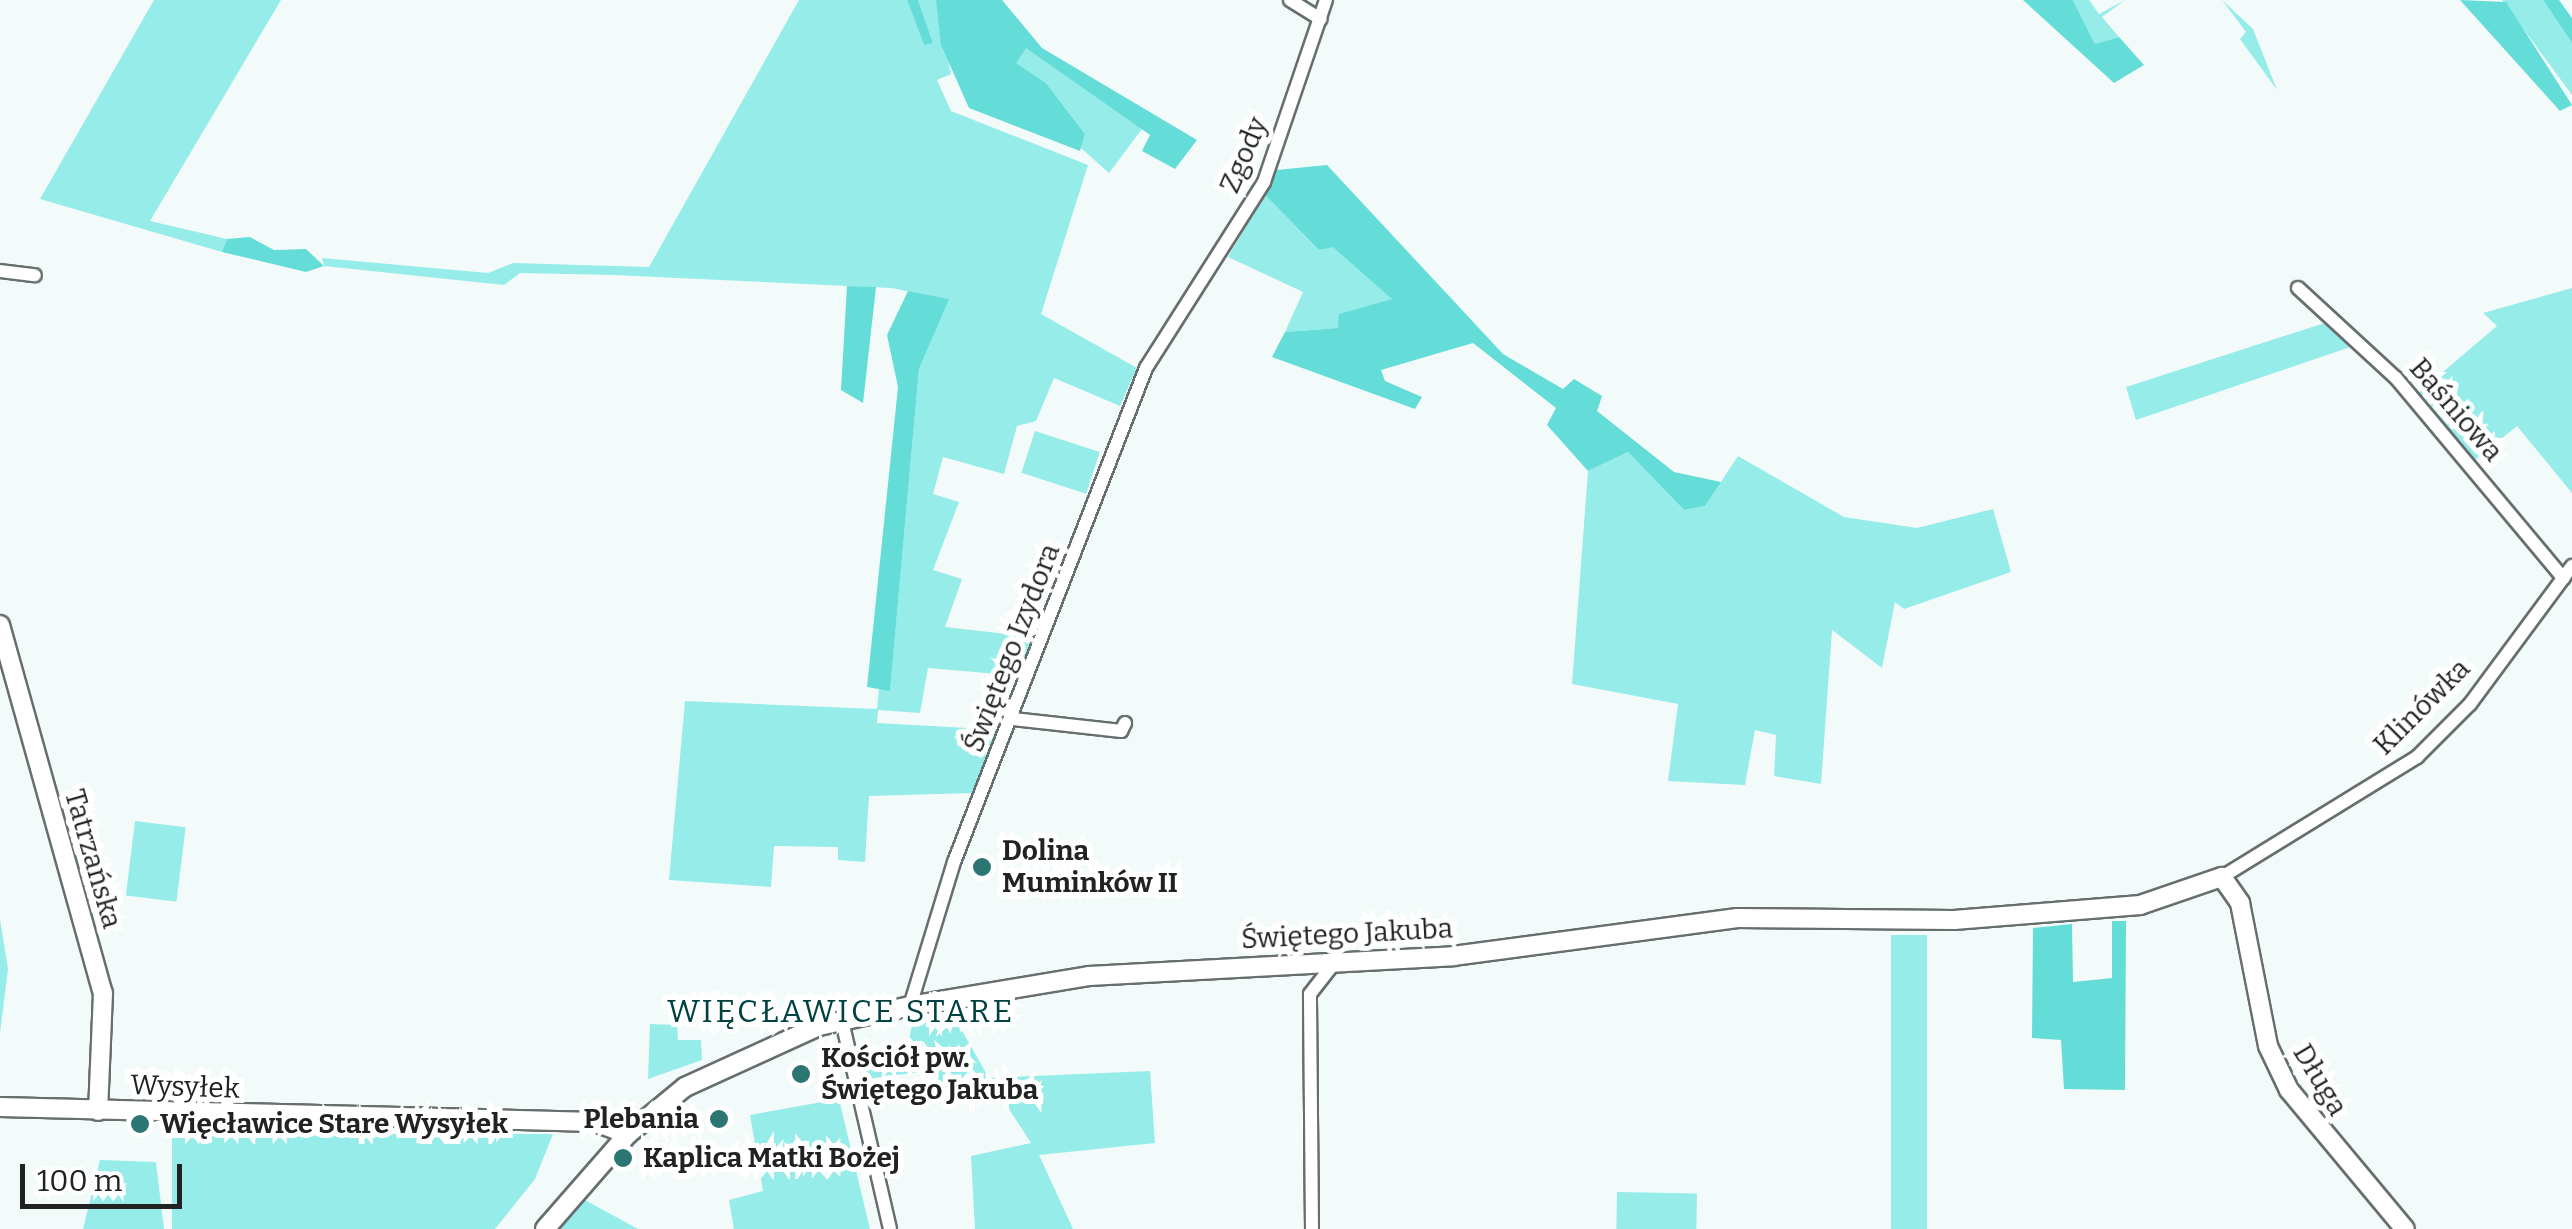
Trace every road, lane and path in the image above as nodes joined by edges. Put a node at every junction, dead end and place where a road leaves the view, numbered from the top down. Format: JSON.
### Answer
{"nodes":[{"id":1,"x":1290,"y":0,"type":"edge"},
{"id":2,"x":1326,"y":0,"type":"edge"},
{"id":3,"x":1320,"y":19,"type":"junction"},
{"id":4,"x":0,"y":271,"type":"edge"},
{"id":5,"x":35,"y":275,"type":"dead end"},
{"id":6,"x":2298,"y":288,"type":"dead end"},
{"id":7,"x":1178,"y":315,"type":"joint"},
{"id":8,"x":2568,"y":572,"type":"edge"},
{"id":9,"x":0,"y":625,"type":"edge"},
{"id":10,"x":1013,"y":719,"type":"junction"},
{"id":11,"x":1125,"y":722,"type":"dead end"},
{"id":12,"x":2222,"y":877,"type":"junction"},
{"id":13,"x":1334,"y":963,"type":"junction"},
{"id":14,"x":910,"y":1006,"type":"junction"},
{"id":15,"x":842,"y":1022,"type":"junction"},
{"id":16,"x":0,"y":1107,"type":"edge"},
{"id":17,"x":98,"y":1112,"type":"junction"},
{"id":18,"x":628,"y":1134,"type":"junction"},
{"id":19,"x":545,"y":1229,"type":"edge"},
{"id":20,"x":890,"y":1229,"type":"edge"},
{"id":21,"x":1312,"y":1229,"type":"edge"},
{"id":22,"x":2405,"y":1229,"type":"edge"}],
"edges":[{"from":1,"to":3,"type":"street"},
{"from":2,"to":3,"type":"street","name":"Zgody"},
{"from":3,"to":7,"type":"street","name":"Zgody"},
{"from":4,"to":5,"type":"street"},
{"from":6,"to":8,"type":"street","name":"Baśniowa"},
{"from":7,"to":10,"type":"street","name":"Świętego Izydora"},
{"from":8,"to":12,"type":"street","name":"Klinówka"},
{"from":9,"to":17,"type":"street","name":"Tatrzańska"},
{"from":10,"to":11,"type":"street"},
{"from":10,"to":14,"type":"street","name":"Świętego Izydora"},
{"from":12,"to":13,"type":"street","name":"Świętego Jakuba"},
{"from":12,"to":22,"type":"street","name":"Długa"},
{"from":13,"to":14,"type":"street","name":"Świętego Jakuba"},
{"from":13,"to":21,"type":"street"},
{"from":14,"to":15,"type":"street","name":"Świętego Jakuba"},
{"from":15,"to":18,"type":"street","name":"Świętego Jakuba"},
{"from":15,"to":20,"type":"street"},
{"from":16,"to":17,"type":"street","name":"Wysyłek"},
{"from":17,"to":18,"type":"street","name":"Wysyłek"},
{"from":18,"to":19,"type":"street","name":"Świętego Jakuba"}]}
